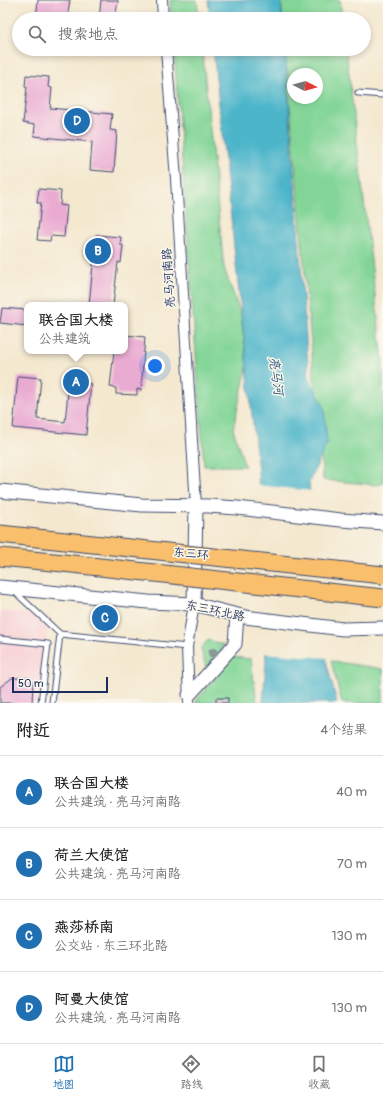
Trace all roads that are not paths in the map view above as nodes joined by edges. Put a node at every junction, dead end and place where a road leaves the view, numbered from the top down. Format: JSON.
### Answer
{"nodes":[{"id":1,"x":162,"y":0,"type":"edge"},
{"id":2,"x":163,"y":12,"type":"edge"},
{"id":3,"x":167,"y":56,"type":"edge"},
{"id":4,"x":358,"y":93,"type":"dead end"},
{"id":5,"x":383,"y":95,"type":"edge"},
{"id":6,"x":0,"y":490,"type":"edge"},
{"id":7,"x":196,"y":506,"type":"junction"},
{"id":8,"x":383,"y":523,"type":"edge"},
{"id":9,"x":0,"y":534,"type":"edge"},
{"id":10,"x":0,"y":557,"type":"edge"},
{"id":11,"x":383,"y":575,"type":"edge"},
{"id":12,"x":5,"y":587,"type":"edge"},
{"id":13,"x":383,"y":598,"type":"edge"},
{"id":14,"x":194,"y":604,"type":"junction"},
{"id":15,"x":241,"y":616,"type":"junction"},
{"id":16,"x":383,"y":628,"type":"edge"},
{"id":17,"x":60,"y":634,"type":"junction"},
{"id":18,"x":0,"y":639,"type":"edge"},
{"id":19,"x":187,"y":647,"type":"junction"},
{"id":20,"x":189,"y":699,"type":"edge"},
{"id":21,"x":41,"y":703,"type":"edge"},
{"id":22,"x":52,"y":703,"type":"edge"}],
"edges":[{"from":1,"to":2,"type":"street"},
{"from":3,"to":7,"type":"street","name":"亮马河南路"},
{"from":4,"to":5,"type":"lane"},
{"from":6,"to":7,"type":"street"},
{"from":7,"to":8,"type":"street"},
{"from":7,"to":14,"type":"street"},
{"from":9,"to":11,"type":"highway","name":"东三环","bridge":true},
{"from":10,"to":13,"type":"highway","name":"东三环","bridge":true},
{"from":12,"to":14,"type":"street","name":"东三环北路"},
{"from":12,"to":17,"type":"lane"},
{"from":14,"to":15,"type":"street","name":"东三环北路"},
{"from":14,"to":19,"type":"street"},
{"from":15,"to":16,"type":"street","name":"东三环北路"},
{"from":15,"to":20,"type":"street"},
{"from":17,"to":19,"type":"lane"},
{"from":17,"to":22,"type":"lane"},
{"from":18,"to":21,"type":"lane"},
{"from":19,"to":20,"type":"street"}]}
